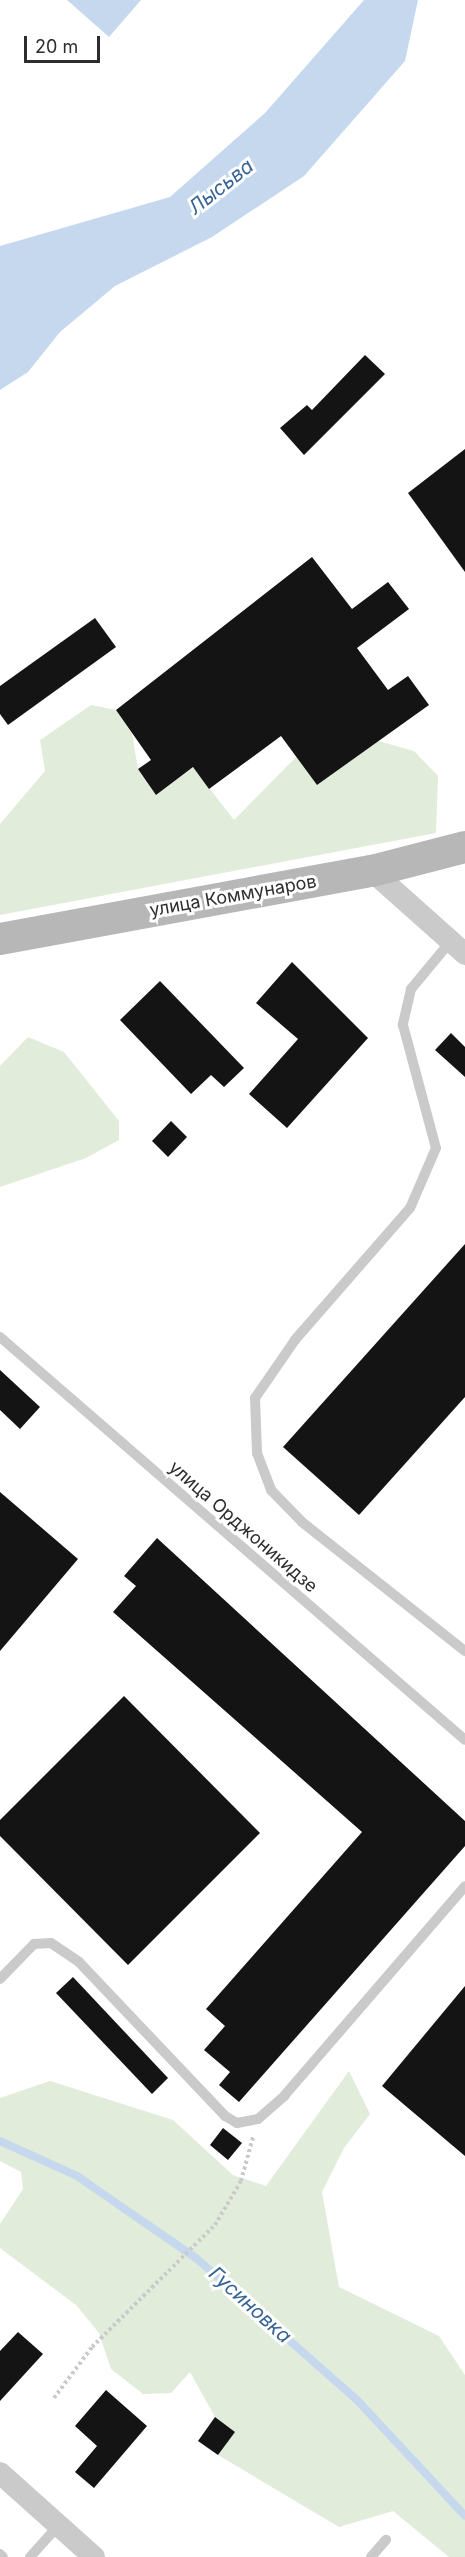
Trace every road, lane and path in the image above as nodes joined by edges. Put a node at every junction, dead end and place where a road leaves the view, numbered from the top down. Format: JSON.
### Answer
{"nodes":[{"id":1,"x":465,"y":847,"type":"edge"},
{"id":2,"x":372,"y":871,"type":"junction"},
{"id":3,"x":0,"y":939,"type":"edge"},
{"id":4,"x":458,"y":948,"type":"edge"},
{"id":5,"x":0,"y":1337,"type":"edge"},
{"id":6,"x":465,"y":1651,"type":"edge"},
{"id":7,"x":465,"y":1740,"type":"edge"},
{"id":8,"x":465,"y":1886,"type":"edge"},
{"id":9,"x":0,"y":1979,"type":"edge"},
{"id":10,"x":258,"y":2119,"type":"junction"},
{"id":11,"x":54,"y":2398,"type":"dead end"},
{"id":12,"x":0,"y":2473,"type":"edge"},
{"id":13,"x":58,"y":2526,"type":"junction"},
{"id":14,"x":386,"y":2540,"type":"dead end"},
{"id":15,"x":30,"y":2557,"type":"edge"},
{"id":16,"x":94,"y":2557,"type":"edge"},
{"id":17,"x":371,"y":2557,"type":"edge"}],
"edges":[{"from":1,"to":2,"type":"main road","name":"улица Коммунаров"},
{"from":2,"to":3,"type":"main road","name":"улица Коммунаров"},
{"from":2,"to":4,"type":"street"},
{"from":4,"to":6,"type":"lane"},
{"from":5,"to":7,"type":"lane","name":"улица Орджоникидзе"},
{"from":8,"to":10,"type":"lane"},
{"from":9,"to":10,"type":"lane"},
{"from":10,"to":11,"type":"path"},
{"from":12,"to":13,"type":"street"},
{"from":13,"to":15,"type":"lane"},
{"from":13,"to":16,"type":"street"},
{"from":14,"to":17,"type":"lane"}]}
